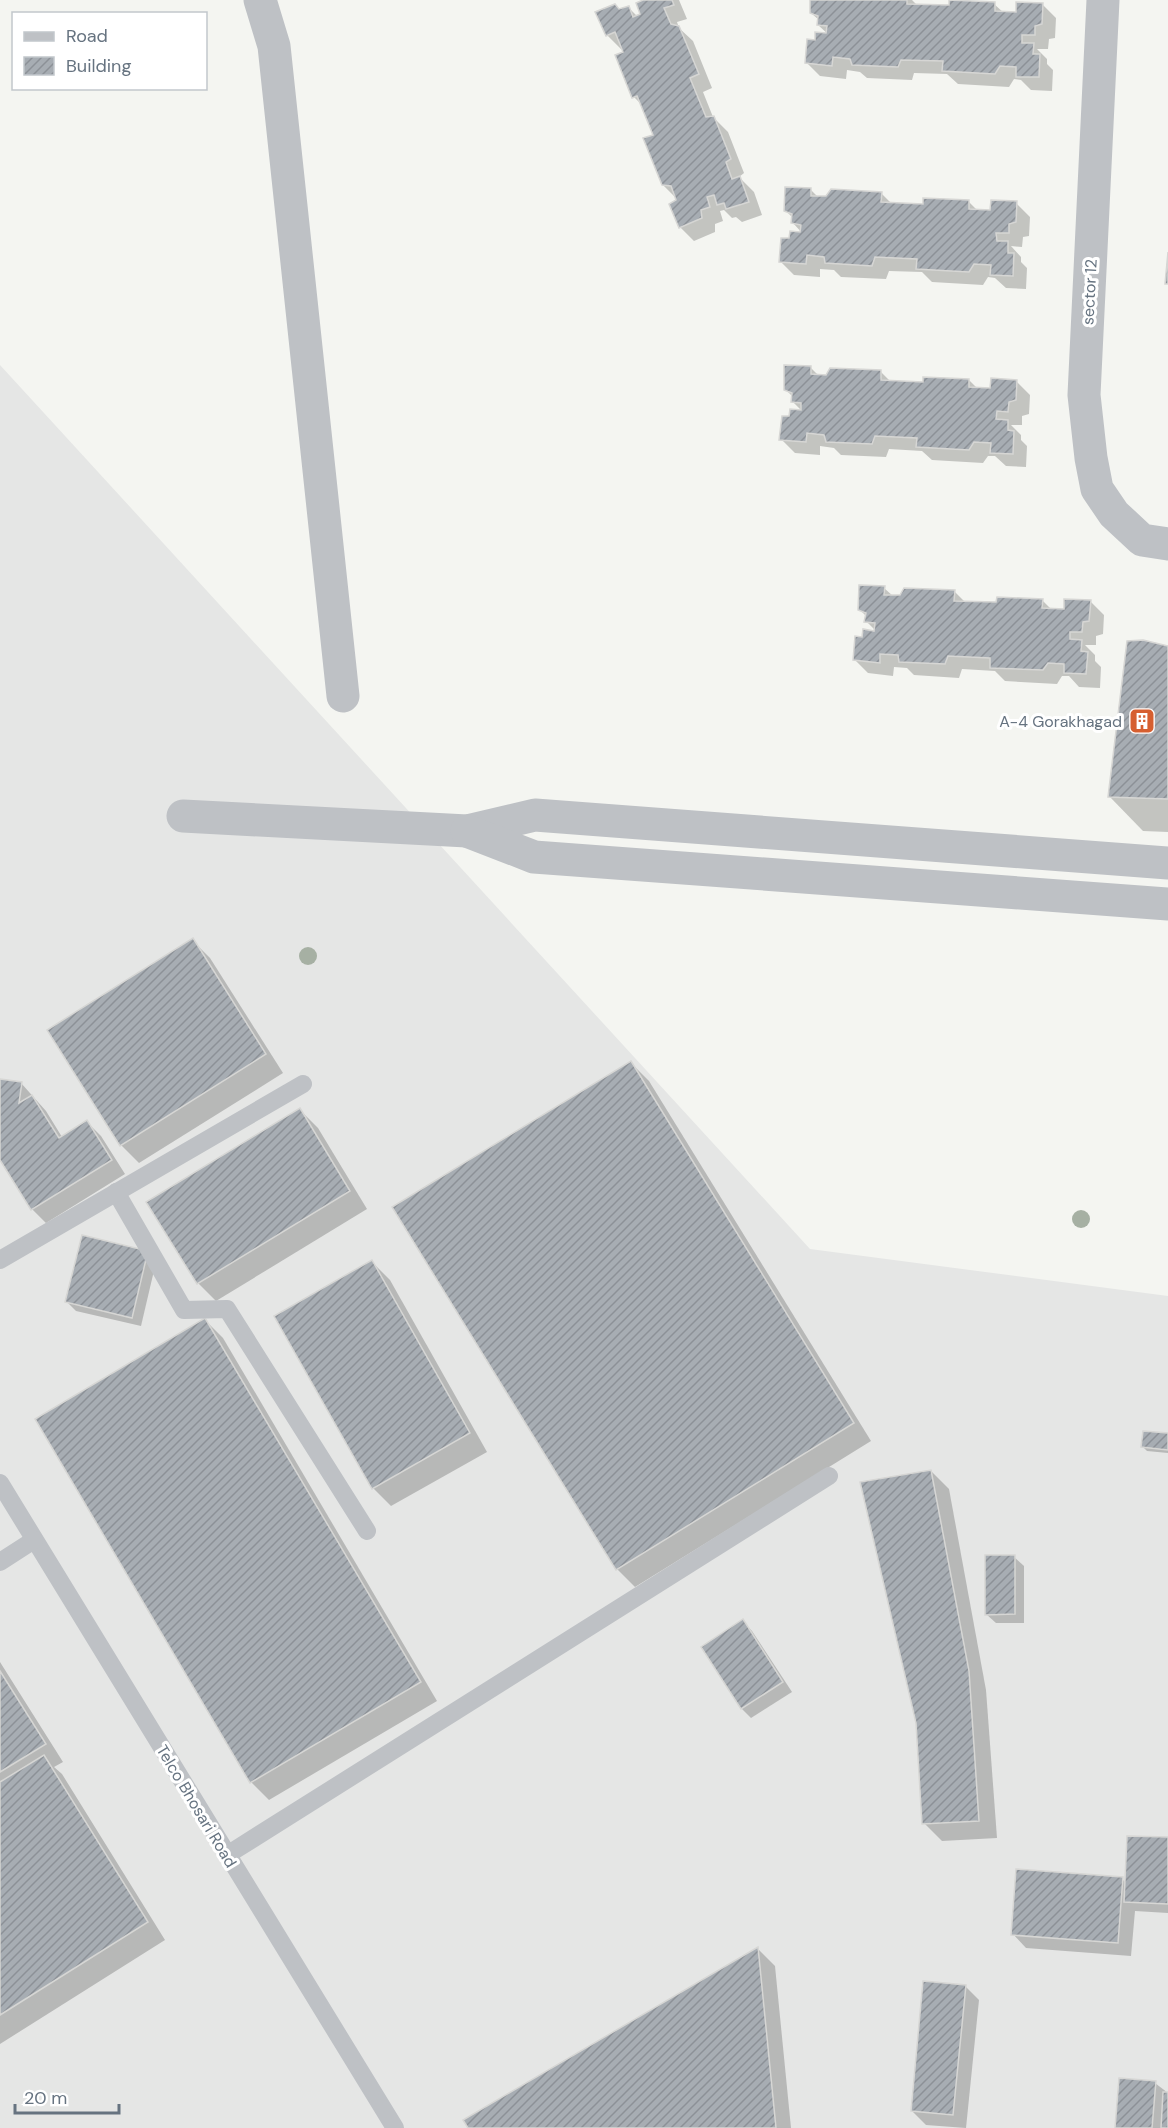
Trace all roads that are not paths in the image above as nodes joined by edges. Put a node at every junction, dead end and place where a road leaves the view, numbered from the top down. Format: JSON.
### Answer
{"nodes":[{"id":1,"x":260,"y":0,"type":"edge"},
{"id":2,"x":1103,"y":0,"type":"edge"},
{"id":3,"x":1168,"y":544,"type":"edge"},
{"id":4,"x":343,"y":696,"type":"dead end"},
{"id":5,"x":183,"y":816,"type":"dead end"},
{"id":6,"x":467,"y":831,"type":"junction"},
{"id":7,"x":1168,"y":863,"type":"edge"},
{"id":8,"x":1168,"y":904,"type":"edge"},
{"id":9,"x":303,"y":1084,"type":"dead end"},
{"id":10,"x":116,"y":1192,"type":"junction"},
{"id":11,"x":0,"y":1260,"type":"edge"},
{"id":12,"x":829,"y":1476,"type":"dead end"},
{"id":13,"x":0,"y":1483,"type":"edge"},
{"id":14,"x":367,"y":1531,"type":"dead end"},
{"id":15,"x":34,"y":1540,"type":"junction"},
{"id":16,"x":0,"y":1562,"type":"edge"},
{"id":17,"x":227,"y":1855,"type":"junction"},
{"id":18,"x":394,"y":2128,"type":"edge"}],
"edges":[{"from":1,"to":4,"type":"street"},
{"from":2,"to":3,"type":"street","name":"sector 12"},
{"from":5,"to":6,"type":"street"},
{"from":6,"to":7,"type":"street"},
{"from":6,"to":8,"type":"street"},
{"from":9,"to":10,"type":"lane"},
{"from":10,"to":11,"type":"lane"},
{"from":10,"to":14,"type":"lane"},
{"from":12,"to":17,"type":"lane"},
{"from":13,"to":15,"type":"lane","name":"Telco Bhosari Road"},
{"from":15,"to":16,"type":"lane"},
{"from":15,"to":17,"type":"lane","name":"Telco Bhosari Road"},
{"from":17,"to":18,"type":"lane","name":"Telco Bhosari Road"}]}
